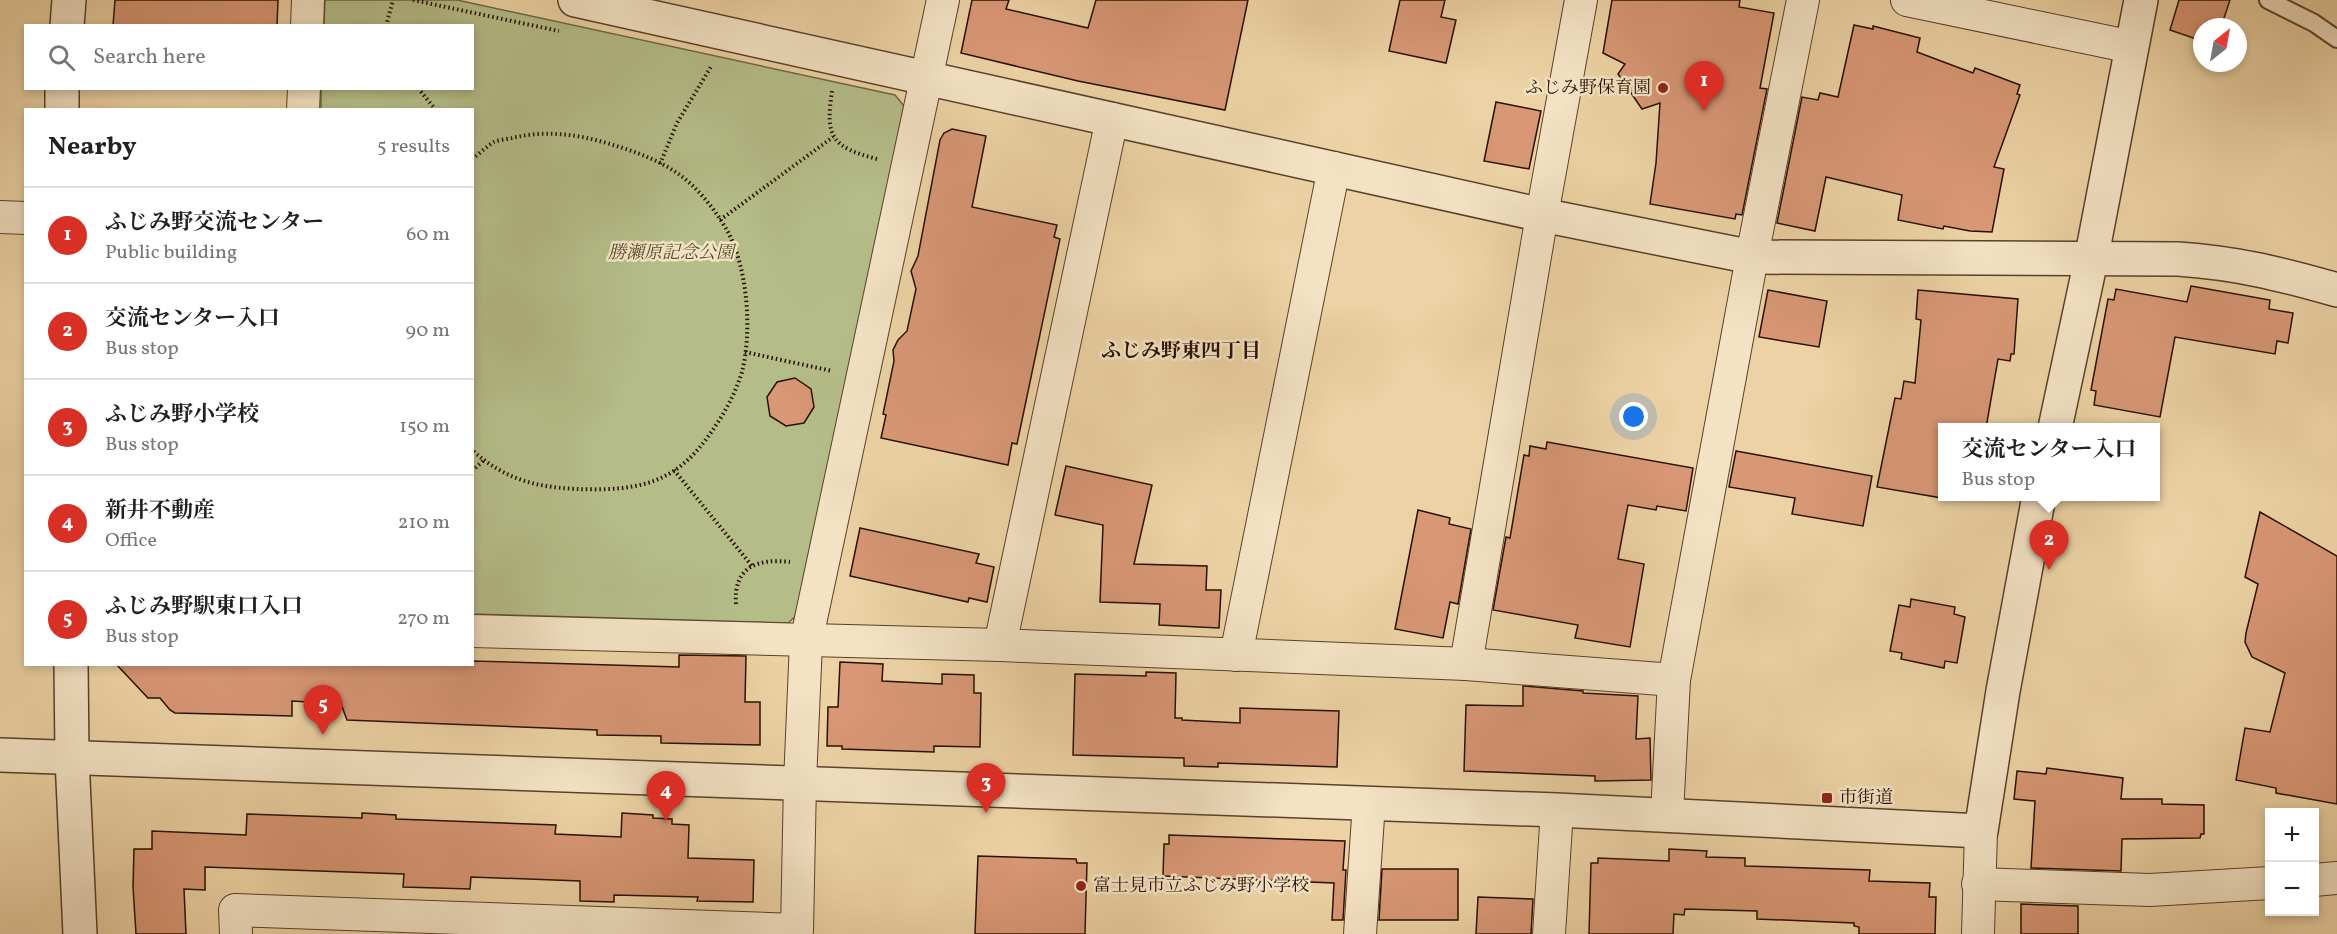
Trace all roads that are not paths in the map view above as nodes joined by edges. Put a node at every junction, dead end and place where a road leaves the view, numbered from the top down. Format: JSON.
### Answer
{"nodes":[{"id":1,"x":69,"y":0,"type":"edge"},
{"id":2,"x":308,"y":0,"type":"edge"},
{"id":3,"x":575,"y":0,"type":"edge"},
{"id":4,"x":943,"y":0,"type":"edge"},
{"id":5,"x":1581,"y":0,"type":"edge"},
{"id":6,"x":1803,"y":0,"type":"edge"},
{"id":7,"x":1907,"y":0,"type":"edge"},
{"id":8,"x":2140,"y":0,"type":"edge"},
{"id":9,"x":2268,"y":0,"type":"edge"},
{"id":10,"x":67,"y":24,"type":"edge"},
{"id":11,"x":307,"y":24,"type":"edge"},
{"id":12,"x":2337,"y":39,"type":"edge"},
{"id":13,"x":2132,"y":47,"type":"junction"},
{"id":14,"x":927,"y":77,"type":"junction"},
{"id":15,"x":63,"y":90,"type":"edge"},
{"id":16,"x":304,"y":90,"type":"edge"},
{"id":17,"x":62,"y":108,"type":"edge"},
{"id":18,"x":303,"y":108,"type":"edge"},
{"id":19,"x":1112,"y":118,"type":"junction"},
{"id":20,"x":1334,"y":168,"type":"junction"},
{"id":21,"x":1542,"y":214,"type":"junction"},
{"id":22,"x":0,"y":217,"type":"edge"},
{"id":23,"x":24,"y":218,"type":"edge"},
{"id":24,"x":1752,"y":256,"type":"junction"},
{"id":25,"x":2091,"y":260,"type":"junction"},
{"id":26,"x":2337,"y":290,"type":"edge"},
{"id":27,"x":2056,"y":423,"type":"edge"},
{"id":28,"x":2038,"y":501,"type":"edge"},
{"id":29,"x":474,"y":631,"type":"edge"},
{"id":30,"x":806,"y":642,"type":"junction"},
{"id":31,"x":1000,"y":645,"type":"junction"},
{"id":32,"x":1236,"y":655,"type":"junction"},
{"id":33,"x":1466,"y":663,"type":"junction"},
{"id":34,"x":71,"y":666,"type":"edge"},
{"id":35,"x":1674,"y":680,"type":"junction"},
{"id":36,"x":0,"y":755,"type":"edge"},
{"id":37,"x":72,"y":758,"type":"junction"},
{"id":38,"x":800,"y":782,"type":"junction"},
{"id":39,"x":1369,"y":803,"type":"junction"},
{"id":40,"x":1557,"y":810,"type":"junction"},
{"id":41,"x":1667,"y":814,"type":"junction"},
{"id":42,"x":1981,"y":831,"type":"junction"},
{"id":43,"x":2337,"y":878,"type":"edge"},
{"id":44,"x":2319,"y":880,"type":"edge"},
{"id":45,"x":2265,"y":883,"type":"edge"},
{"id":46,"x":1978,"y":884,"type":"junction"},
{"id":47,"x":80,"y":934,"type":"edge"},
{"id":48,"x":236,"y":934,"type":"edge"},
{"id":49,"x":1360,"y":934,"type":"edge"},
{"id":50,"x":1549,"y":934,"type":"edge"},
{"id":51,"x":1978,"y":934,"type":"edge"}],
"edges":[{"from":1,"to":10,"type":"street"},
{"from":2,"to":11,"type":"street"},
{"from":3,"to":14,"type":"street"},
{"from":4,"to":14,"type":"street"},
{"from":5,"to":21,"type":"street"},
{"from":6,"to":24,"type":"street"},
{"from":7,"to":13,"type":"street"},
{"from":8,"to":13,"type":"street"},
{"from":9,"to":12,"type":"lane"},
{"from":13,"to":25,"type":"street"},
{"from":14,"to":19,"type":"street"},
{"from":14,"to":30,"type":"street"},
{"from":15,"to":17,"type":"street"},
{"from":16,"to":18,"type":"street"},
{"from":19,"to":20,"type":"street"},
{"from":19,"to":31,"type":"street"},
{"from":20,"to":21,"type":"street"},
{"from":20,"to":32,"type":"street"},
{"from":21,"to":24,"type":"street"},
{"from":21,"to":33,"type":"street"},
{"from":22,"to":23,"type":"street"},
{"from":24,"to":25,"type":"street"},
{"from":24,"to":35,"type":"street"},
{"from":25,"to":26,"type":"street"},
{"from":25,"to":27,"type":"street"},
{"from":28,"to":42,"type":"street"},
{"from":29,"to":30,"type":"street"},
{"from":30,"to":31,"type":"street"},
{"from":30,"to":38,"type":"street"},
{"from":31,"to":32,"type":"street"},
{"from":32,"to":33,"type":"street"},
{"from":33,"to":35,"type":"street"},
{"from":34,"to":37,"type":"street"},
{"from":35,"to":41,"type":"street"},
{"from":36,"to":37,"type":"street"},
{"from":37,"to":38,"type":"street"},
{"from":37,"to":47,"type":"street"},
{"from":38,"to":39,"type":"street"},
{"from":38,"to":48,"type":"street"},
{"from":39,"to":40,"type":"street"},
{"from":39,"to":49,"type":"street"},
{"from":40,"to":41,"type":"street"},
{"from":40,"to":50,"type":"street"},
{"from":41,"to":42,"type":"street"},
{"from":42,"to":46,"type":"street"},
{"from":43,"to":44,"type":"street"},
{"from":45,"to":46,"type":"street"},
{"from":46,"to":51,"type":"street"}]}
